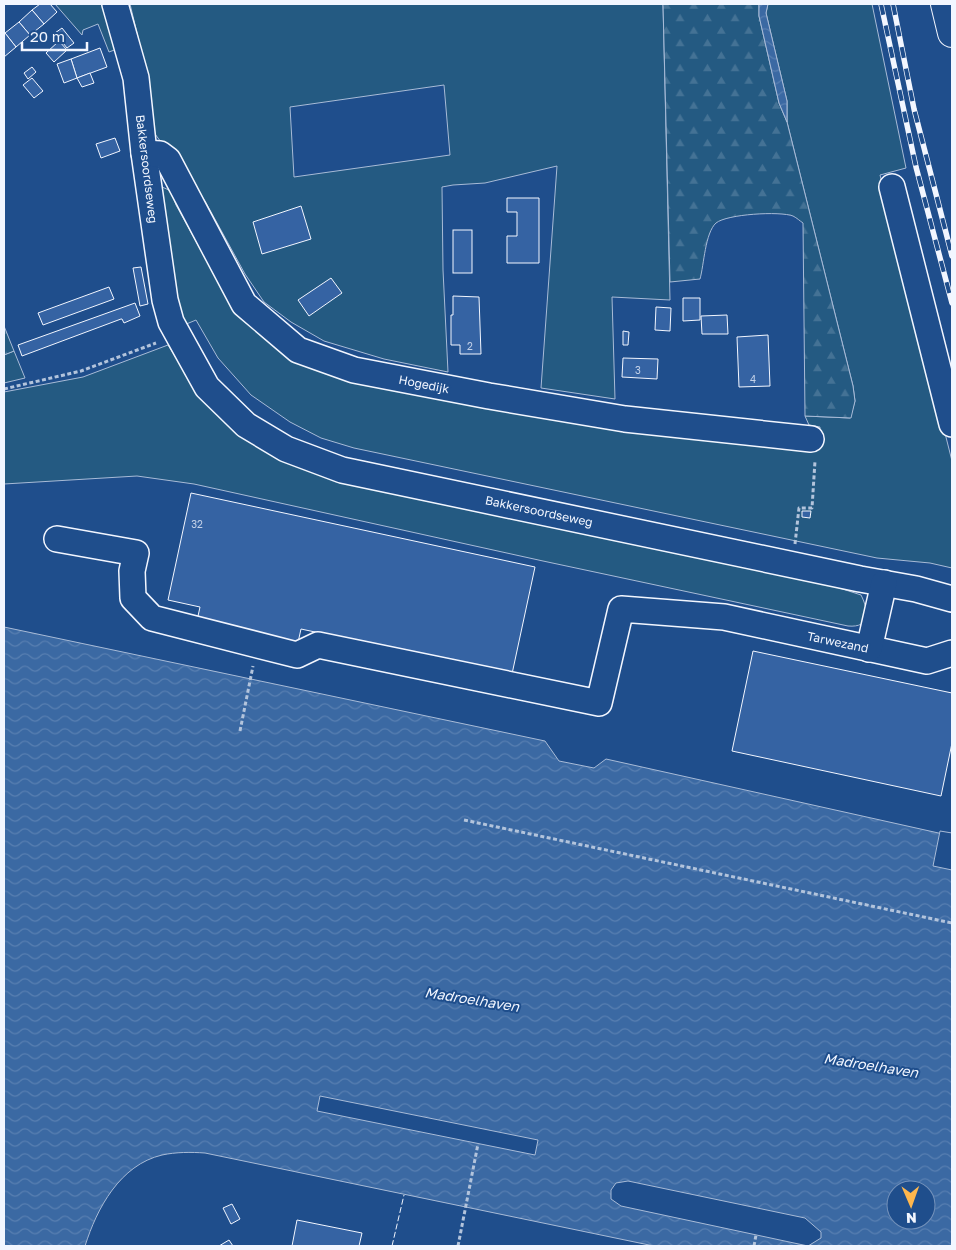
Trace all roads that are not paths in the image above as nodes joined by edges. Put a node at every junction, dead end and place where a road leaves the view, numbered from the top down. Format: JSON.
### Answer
{"nodes":[{"id":1,"x":115,"y":4,"type":"edge"},
{"id":2,"x":945,"y":4,"type":"edge"},
{"id":3,"x":952,"y":33,"type":"edge"},
{"id":4,"x":144,"y":153,"type":"junction"},
{"id":5,"x":892,"y":187,"type":"dead end"},
{"id":6,"x":952,"y":424,"type":"edge"},
{"id":7,"x":811,"y":439,"type":"road end"},
{"id":8,"x":57,"y":539,"type":"dead end"},
{"id":9,"x":884,"y":582,"type":"junction"},
{"id":10,"x":952,"y":599,"type":"edge"},
{"id":11,"x":869,"y":649,"type":"junction"},
{"id":12,"x":952,"y":653,"type":"edge"}],
"edges":[{"from":1,"to":4,"type":"street","name":"Bakkersoordseweg"},
{"from":2,"to":3,"type":"highway"},
{"from":4,"to":7,"type":"street","name":"Hogedijk"},
{"from":4,"to":9,"type":"street","name":"Bakkersoordseweg"},
{"from":5,"to":6,"type":"street"},
{"from":8,"to":11,"type":"street","name":"Tarwezand"},
{"from":9,"to":10,"type":"street","name":"Bakkersoordseweg"},
{"from":9,"to":11,"type":"street"},
{"from":11,"to":12,"type":"street","name":"Tarwezand"}]}
